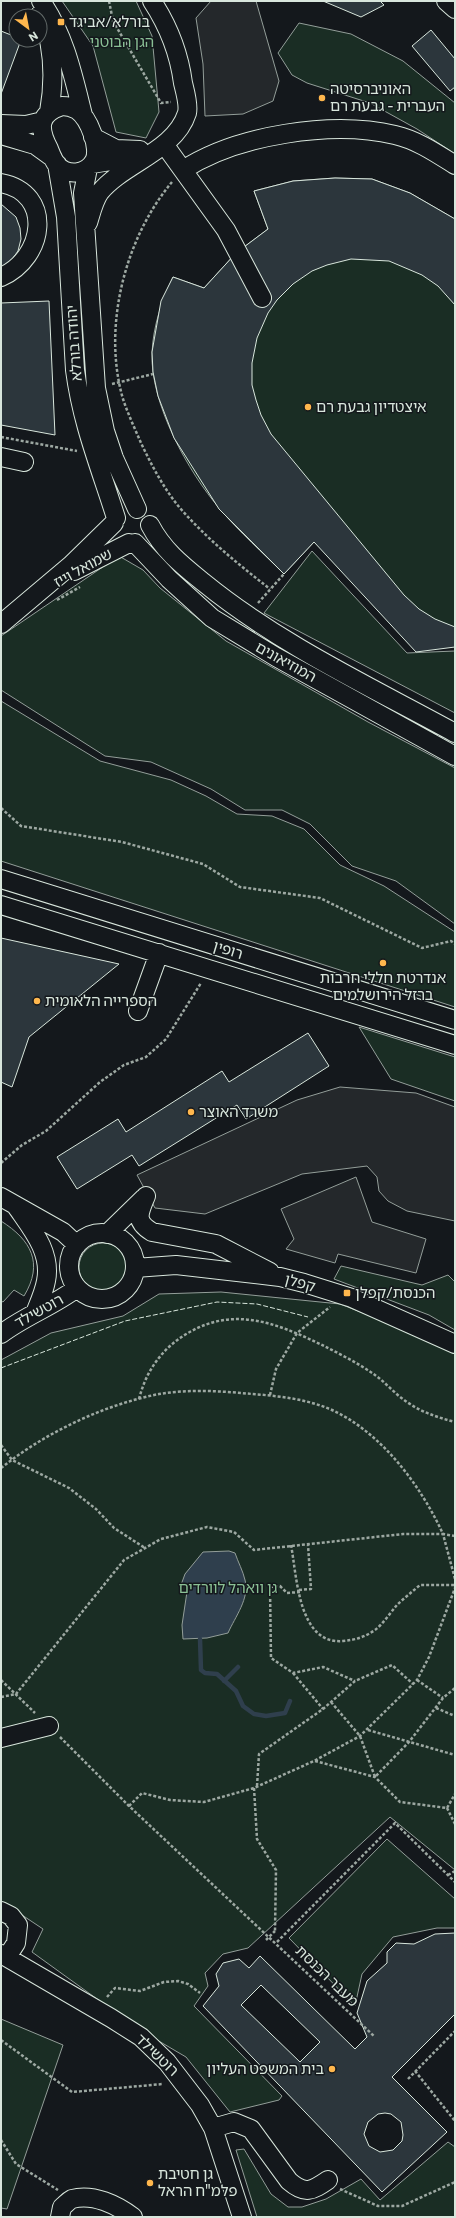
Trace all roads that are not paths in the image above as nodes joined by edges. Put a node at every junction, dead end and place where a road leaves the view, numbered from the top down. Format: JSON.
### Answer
{"nodes":[{"id":1,"x":37,"y":1,"type":"edge"},
{"id":2,"x":41,"y":1,"type":"edge"},
{"id":3,"x":152,"y":1,"type":"edge"},
{"id":4,"x":446,"y":1,"type":"edge"},
{"id":5,"x":455,"y":9,"type":"edge"},
{"id":6,"x":83,"y":115,"type":"junction"},
{"id":7,"x":46,"y":116,"type":"junction"},
{"id":8,"x":1,"y":124,"type":"edge"},
{"id":9,"x":1,"y":135,"type":"edge"},
{"id":10,"x":93,"y":137,"type":"junction"},
{"id":11,"x":164,"y":144,"type":"junction"},
{"id":12,"x":55,"y":161,"type":"junction"},
{"id":13,"x":455,"y":165,"type":"edge"},
{"id":14,"x":90,"y":166,"type":"junction"},
{"id":15,"x":183,"y":170,"type":"junction"},
{"id":16,"x":1,"y":183,"type":"edge"},
{"id":17,"x":85,"y":233,"type":"junction"},
{"id":18,"x":1,"y":277,"type":"edge"},
{"id":19,"x":262,"y":298,"type":"dead end"},
{"id":20,"x":1,"y":457,"type":"edge"},
{"id":21,"x":24,"y":462,"type":"dead end"},
{"id":22,"x":138,"y":509,"type":"junction"},
{"id":23,"x":115,"y":520,"type":"junction"},
{"id":24,"x":150,"y":525,"type":"junction"},
{"id":25,"x":132,"y":543,"type":"junction"},
{"id":26,"x":38,"y":594,"type":"junction"},
{"id":27,"x":1,"y":624,"type":"edge"},
{"id":28,"x":455,"y":733,"type":"edge"},
{"id":29,"x":455,"y":756,"type":"edge"},
{"id":30,"x":1,"y":879,"type":"edge"},
{"id":31,"x":1,"y":905,"type":"edge"},
{"id":32,"x":159,"y":953,"type":"junction"},
{"id":33,"x":138,"y":1011,"type":"dead end"},
{"id":34,"x":455,"y":1020,"type":"edge"},
{"id":35,"x":455,"y":1045,"type":"edge"},
{"id":36,"x":8,"y":1201,"type":"edge"},
{"id":37,"x":107,"y":1234,"type":"junction"},
{"id":38,"x":77,"y":1245,"type":"junction"},
{"id":39,"x":135,"y":1268,"type":"junction"},
{"id":40,"x":280,"y":1277,"type":"junction"},
{"id":41,"x":77,"y":1288,"type":"junction"},
{"id":42,"x":28,"y":1316,"type":"junction"},
{"id":43,"x":1,"y":1325,"type":"edge"},
{"id":44,"x":1,"y":1334,"type":"edge"},
{"id":45,"x":455,"y":1344,"type":"edge"},
{"id":46,"x":49,"y":1726,"type":"road end"},
{"id":47,"x":1,"y":1738,"type":"edge"},
{"id":48,"x":1,"y":1911,"type":"edge"},
{"id":49,"x":4,"y":1956,"type":"edge"},
{"id":50,"x":213,"y":2128,"type":"junction"},
{"id":51,"x":328,"y":2180,"type":"road end"},
{"id":52,"x":60,"y":2217,"type":"edge"},
{"id":53,"x":133,"y":2217,"type":"edge"},
{"id":54,"x":242,"y":2217,"type":"edge"}],
"edges":[{"from":1,"to":7,"type":"street"},
{"from":2,"to":6,"type":"street"},
{"from":3,"to":11,"type":"street"},
{"from":4,"to":5,"type":"street"},
{"from":6,"to":7,"type":"street"},
{"from":6,"to":10,"type":"street"},
{"from":7,"to":8,"type":"street"},
{"from":7,"to":12,"type":"street"},
{"from":9,"to":12,"type":"street"},
{"from":10,"to":11,"type":"street"},
{"from":10,"to":14,"type":"street"},
{"from":11,"to":14,"type":"street"},
{"from":11,"to":15,"type":"street"},
{"from":11,"to":17,"type":"street"},
{"from":12,"to":14,"type":"street"},
{"from":12,"to":23,"type":"street","name":"יהודה בורלא"},
{"from":13,"to":15,"type":"street"},
{"from":14,"to":17,"type":"street","name":"יהודה בורלא"},
{"from":15,"to":19,"type":"street"},
{"from":16,"to":18,"type":"street"},
{"from":17,"to":22,"type":"street","name":"יהודה בורלא"},
{"from":20,"to":21,"type":"street"},
{"from":22,"to":23,"type":"street"},
{"from":22,"to":24,"type":"street"},
{"from":23,"to":25,"type":"street"},
{"from":23,"to":26,"type":"street","name":"שמואל וייז"},
{"from":24,"to":25,"type":"street"},
{"from":24,"to":28,"type":"street","name":"המוזיאונים"},
{"from":25,"to":26,"type":"street","name":"שמואל וייז"},
{"from":25,"to":29,"type":"street","name":"המוזיאונים"},
{"from":26,"to":27,"type":"street","name":"שמואל וייז"},
{"from":30,"to":34,"type":"street","name":"רופין"},
{"from":31,"to":32,"type":"street","name":"רופין"},
{"from":32,"to":33,"type":"street"},
{"from":32,"to":35,"type":"street","name":"רופין"},
{"from":36,"to":38,"type":"street"},
{"from":36,"to":42,"type":"street"},
{"from":37,"to":38,"type":"street"},
{"from":37,"to":39,"type":"street"},
{"from":37,"to":40,"type":"street"},
{"from":38,"to":41,"type":"street"},
{"from":39,"to":40,"type":"street","name":"קפלן"},
{"from":39,"to":41,"type":"street"},
{"from":40,"to":45,"type":"street","name":"קפלן"},
{"from":41,"to":42,"type":"street","name":"רוטשילד"},
{"from":42,"to":43,"type":"street"},
{"from":42,"to":44,"type":"street","name":"רוטשילד"},
{"from":46,"to":47,"type":"street"},
{"from":48,"to":49,"type":"street"},
{"from":49,"to":50,"type":"street","name":"רוטשילד"},
{"from":50,"to":51,"type":"street"},
{"from":50,"to":54,"type":"street","name":"רוטשילד"},
{"from":52,"to":53,"type":"street"}]}
